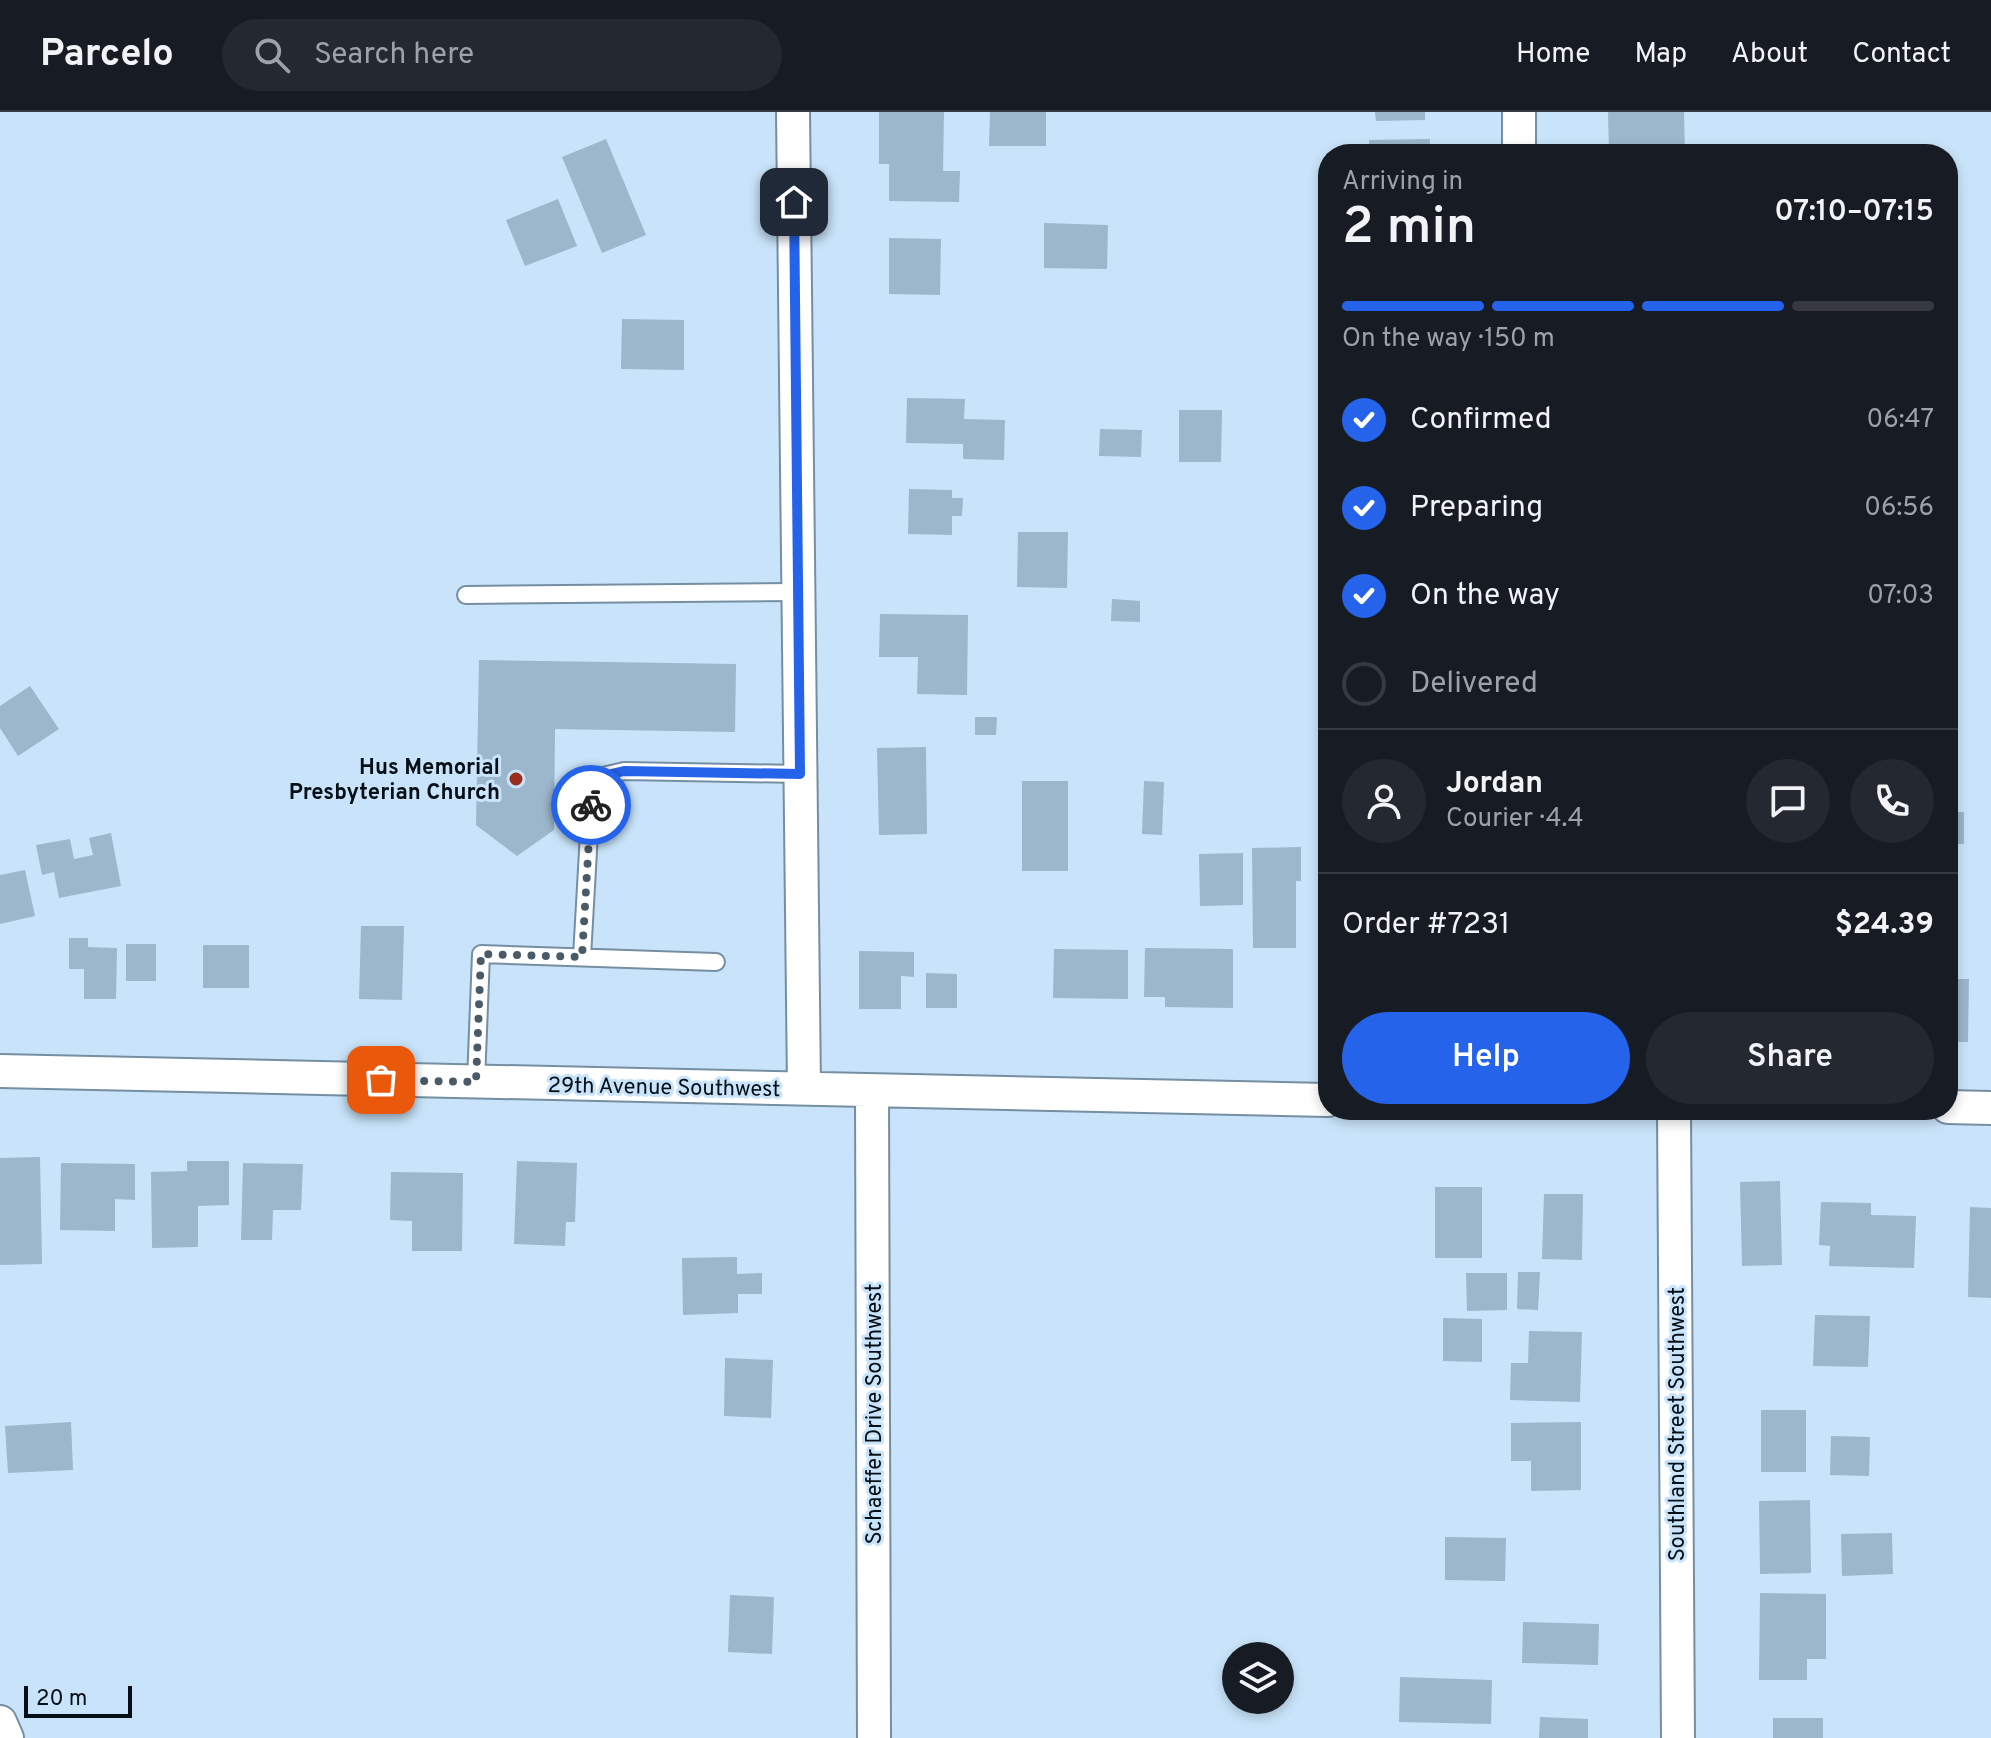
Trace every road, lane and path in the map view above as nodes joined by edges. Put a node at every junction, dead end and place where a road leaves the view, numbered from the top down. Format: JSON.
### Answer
{"nodes":[{"id":1,"x":793,"y":112,"type":"edge"},
{"id":2,"x":1519,"y":112,"type":"edge"},
{"id":3,"x":1519,"y":144,"type":"edge"},
{"id":4,"x":798,"y":592,"type":"junction"},
{"id":5,"x":466,"y":595,"type":"dead end"},
{"id":6,"x":800,"y":774,"type":"junction"},
{"id":7,"x":582,"y":957,"type":"junction"},
{"id":8,"x":716,"y":962,"type":"dead end"},
{"id":9,"x":0,"y":1071,"type":"edge"},
{"id":10,"x":476,"y":1082,"type":"junction"},
{"id":11,"x":804,"y":1088,"type":"junction"},
{"id":12,"x":872,"y":1091,"type":"junction"},
{"id":13,"x":1318,"y":1100,"type":"edge"},
{"id":14,"x":1958,"y":1107,"type":"edge"},
{"id":15,"x":1991,"y":1108,"type":"edge"},
{"id":16,"x":1674,"y":1120,"type":"edge"},
{"id":17,"x":0,"y":1722,"type":"edge"},
{"id":18,"x":7,"y":1738,"type":"edge"},
{"id":19,"x":874,"y":1738,"type":"edge"},
{"id":20,"x":1678,"y":1738,"type":"edge"}],
"edges":[{"from":1,"to":4,"type":"street"},
{"from":2,"to":3,"type":"street"},
{"from":4,"to":5,"type":"lane"},
{"from":4,"to":6,"type":"street"},
{"from":6,"to":7,"type":"lane"},
{"from":6,"to":11,"type":"street"},
{"from":7,"to":8,"type":"lane"},
{"from":7,"to":10,"type":"lane"},
{"from":9,"to":10,"type":"street","name":"29th Avenue Southwest"},
{"from":10,"to":11,"type":"street","name":"29th Avenue Southwest"},
{"from":11,"to":12,"type":"street","name":"29th Avenue Southwest"},
{"from":12,"to":13,"type":"street","name":"29th Avenue Southwest"},
{"from":12,"to":19,"type":"street","name":"Schaeffer Drive Southwest"},
{"from":14,"to":15,"type":"street"},
{"from":16,"to":20,"type":"street","name":"Southland Street Southwest"},
{"from":17,"to":18,"type":"street"}]}
